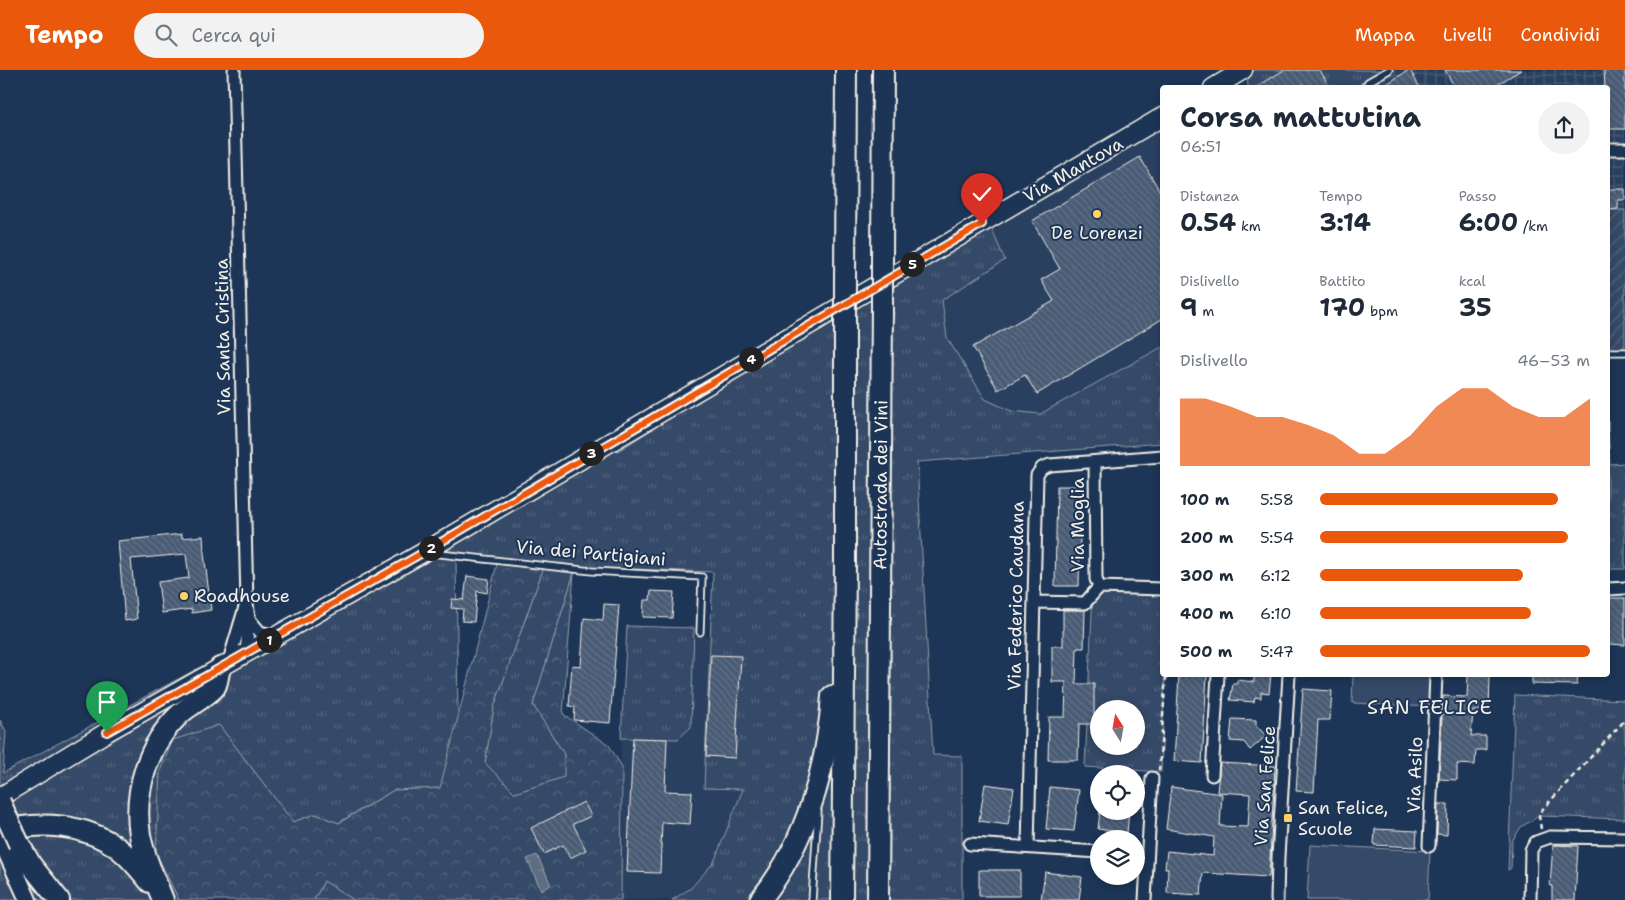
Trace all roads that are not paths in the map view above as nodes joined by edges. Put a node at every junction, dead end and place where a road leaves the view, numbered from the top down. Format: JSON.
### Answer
{"nodes":[{"id":1,"x":234,"y":70,"type":"edge"},
{"id":2,"x":846,"y":70,"type":"edge"},
{"id":3,"x":883,"y":70,"type":"edge"},
{"id":4,"x":1243,"y":70,"type":"edge"},
{"id":5,"x":1389,"y":70,"type":"edge"},
{"id":6,"x":1218,"y":85,"type":"edge"},
{"id":7,"x":1366,"y":85,"type":"edge"},
{"id":8,"x":1160,"y":118,"type":"edge"},
{"id":9,"x":1610,"y":149,"type":"edge"},
{"id":10,"x":1625,"y":149,"type":"edge"},
{"id":11,"x":1610,"y":352,"type":"edge"},
{"id":12,"x":1625,"y":352,"type":"edge"},
{"id":13,"x":1160,"y":456,"type":"edge"},
{"id":14,"x":1096,"y":462,"type":"junction"},
{"id":15,"x":424,"y":552,"type":"junction"},
{"id":16,"x":845,"y":563,"type":"junction"},
{"id":17,"x":1099,"y":587,"type":"junction"},
{"id":18,"x":1625,"y":588,"type":"edge"},
{"id":19,"x":1160,"y":589,"type":"edge"},
{"id":20,"x":1610,"y":589,"type":"edge"},
{"id":21,"x":1034,"y":602,"type":"junction"},
{"id":22,"x":247,"y":603,"type":"junction"},
{"id":23,"x":249,"y":619,"type":"junction"},
{"id":24,"x":700,"y":632,"type":"dead end"},
{"id":25,"x":277,"y":636,"type":"junction"},
{"id":26,"x":246,"y":653,"type":"junction"},
{"id":27,"x":224,"y":666,"type":"junction"},
{"id":28,"x":1218,"y":677,"type":"edge"},
{"id":29,"x":1290,"y":677,"type":"edge"},
{"id":30,"x":1436,"y":677,"type":"edge"},
{"id":31,"x":821,"y":767,"type":"junction"},
{"id":32,"x":1212,"y":775,"type":"dead end"},
{"id":33,"x":1152,"y":778,"type":"road end"},
{"id":34,"x":0,"y":797,"type":"edge"},
{"id":35,"x":0,"y":802,"type":"edge"},
{"id":36,"x":1145,"y":831,"type":"edge"},
{"id":37,"x":1625,"y":838,"type":"edge"},
{"id":38,"x":6,"y":841,"type":"edge"},
{"id":39,"x":970,"y":844,"type":"dead end"},
{"id":40,"x":1430,"y":846,"type":"dead end"},
{"id":41,"x":1028,"y":848,"type":"junction"},
{"id":42,"x":1090,"y":851,"type":"edge"},
{"id":43,"x":1144,"y":885,"type":"edge"},
{"id":44,"x":28,"y":900,"type":"edge"},
{"id":45,"x":59,"y":900,"type":"edge"},
{"id":46,"x":163,"y":900,"type":"edge"},
{"id":47,"x":760,"y":900,"type":"edge"},
{"id":48,"x":812,"y":900,"type":"edge"},
{"id":49,"x":842,"y":900,"type":"edge"},
{"id":50,"x":878,"y":900,"type":"edge"},
{"id":51,"x":1145,"y":900,"type":"edge"},
{"id":52,"x":1277,"y":900,"type":"edge"},
{"id":53,"x":1530,"y":900,"type":"edge"}],
"edges":[{"from":1,"to":22,"type":"street","name":"Via Santa Cristina"},
{"from":2,"to":16,"type":"highway","name":"Autostrada dei Vini","bridge":true},
{"from":3,"to":50,"type":"highway","name":"Autostrada dei Vini","bridge":true},
{"from":4,"to":6,"type":"main road"},
{"from":5,"to":7,"type":"lane"},
{"from":8,"to":15,"type":"main road","name":"Via Mantova"},
{"from":9,"to":10,"type":"street"},
{"from":11,"to":12,"type":"lane"},
{"from":13,"to":14,"type":"street","name":"Via Federico Caudana"},
{"from":14,"to":17,"type":"street","name":"Via Moglia"},
{"from":14,"to":21,"type":"street","name":"Via Federico Caudana"},
{"from":15,"to":24,"type":"lane","name":"Via dei Partigiani"},
{"from":15,"to":25,"type":"main road","name":"Via Mantova"},
{"from":16,"to":31,"type":"highway"},
{"from":16,"to":49,"type":"highway","name":"Autostrada dei Vini"},
{"from":17,"to":19,"type":"street"},
{"from":17,"to":21,"type":"street"},
{"from":18,"to":20,"type":"street"},
{"from":21,"to":41,"type":"street","name":"Via Federico Caudana"},
{"from":22,"to":23,"type":"street","name":"Via Santa Cristina"},
{"from":22,"to":27,"type":"street","name":"Via Santa Cristina"},
{"from":23,"to":25,"type":"street"},
{"from":23,"to":26,"type":"street","name":"Via Santa Cristina"},
{"from":25,"to":26,"type":"main road","name":"Via Mantova"},
{"from":26,"to":27,"type":"main road","name":"Via Mantova"},
{"from":27,"to":34,"type":"main road","name":"Via Mantova"},
{"from":27,"to":46,"type":"highway"},
{"from":28,"to":32,"type":"street"},
{"from":29,"to":52,"type":"street","name":"Via San Felice"},
{"from":30,"to":40,"type":"street","name":"Via Asilo"},
{"from":31,"to":47,"type":"highway"},
{"from":31,"to":48,"type":"lane"},
{"from":33,"to":36,"type":"street"},
{"from":35,"to":38,"type":"highway","bridge":true},
{"from":37,"to":53,"type":"street"},
{"from":38,"to":44,"type":"main road"},
{"from":38,"to":45,"type":"highway"},
{"from":38,"to":46,"type":"highway"},
{"from":39,"to":41,"type":"street"},
{"from":41,"to":42,"type":"street"},
{"from":43,"to":51,"type":"street"}]}
